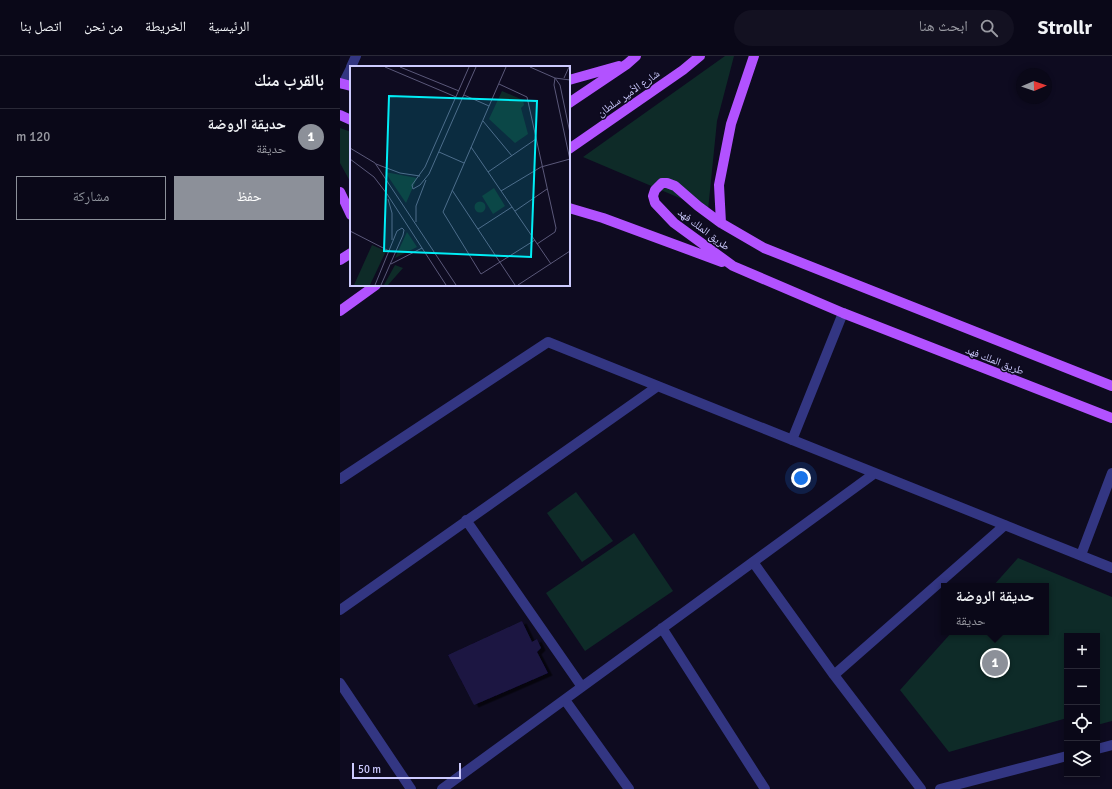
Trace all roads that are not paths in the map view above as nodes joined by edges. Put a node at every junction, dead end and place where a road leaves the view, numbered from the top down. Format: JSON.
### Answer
{"nodes":[{"id":1,"x":356,"y":56,"type":"edge"},
{"id":2,"x":636,"y":56,"type":"edge"},
{"id":3,"x":700,"y":56,"type":"edge"},
{"id":4,"x":754,"y":56,"type":"edge"},
{"id":5,"x":627,"y":64,"type":"junction"},
{"id":6,"x":351,"y":66,"type":"edge"},
{"id":7,"x":350,"y":70,"type":"edge"},
{"id":8,"x":570,"y":80,"type":"edge"},
{"id":9,"x":345,"y":84,"type":"edge"},
{"id":10,"x":570,"y":101,"type":"edge"},
{"id":11,"x":340,"y":115,"type":"edge"},
{"id":12,"x":350,"y":120,"type":"edge"},
{"id":13,"x":570,"y":149,"type":"edge"},
{"id":14,"x":340,"y":192,"type":"edge"},
{"id":15,"x":570,"y":208,"type":"edge"},
{"id":16,"x":350,"y":213,"type":"edge"},
{"id":17,"x":722,"y":223,"type":"junction"},
{"id":18,"x":350,"y":254,"type":"edge"},
{"id":19,"x":340,"y":260,"type":"edge"},
{"id":20,"x":733,"y":266,"type":"junction"},
{"id":21,"x":375,"y":286,"type":"edge"},
{"id":22,"x":340,"y":311,"type":"edge"},
{"id":23,"x":843,"y":313,"type":"junction"},
{"id":24,"x":658,"y":386,"type":"junction"},
{"id":25,"x":1112,"y":386,"type":"edge"},
{"id":26,"x":1112,"y":418,"type":"edge"},
{"id":27,"x":792,"y":440,"type":"junction"},
{"id":28,"x":875,"y":473,"type":"junction"},
{"id":29,"x":1112,"y":473,"type":"edge"},
{"id":30,"x":340,"y":478,"type":"edge"},
{"id":31,"x":466,"y":520,"type":"junction"},
{"id":32,"x":1006,"y":525,"type":"junction"},
{"id":33,"x":1081,"y":555,"type":"junction"},
{"id":34,"x":753,"y":562,"type":"junction"},
{"id":35,"x":1112,"y":568,"type":"edge"},
{"id":36,"x":340,"y":610,"type":"edge"},
{"id":37,"x":662,"y":628,"type":"junction"},
{"id":38,"x":834,"y":675,"type":"junction"},
{"id":39,"x":340,"y":683,"type":"edge"},
{"id":40,"x":582,"y":687,"type":"junction"},
{"id":41,"x":565,"y":700,"type":"junction"},
{"id":42,"x":1112,"y":745,"type":"edge"},
{"id":43,"x":1100,"y":748,"type":"edge"},
{"id":44,"x":1064,"y":757,"type":"edge"},
{"id":45,"x":411,"y":789,"type":"edge"},
{"id":46,"x":442,"y":789,"type":"edge"},
{"id":47,"x":629,"y":789,"type":"edge"},
{"id":48,"x":765,"y":789,"type":"edge"},
{"id":49,"x":921,"y":789,"type":"edge"},
{"id":50,"x":940,"y":789,"type":"edge"}],
"edges":[{"from":1,"to":6,"type":"street"},
{"from":2,"to":5,"type":"main road"},
{"from":3,"to":13,"type":"main road","name":"شارع الأمير سلطان"},
{"from":4,"to":17,"type":"main road"},
{"from":5,"to":8,"type":"main road"},
{"from":5,"to":10,"type":"main road"},
{"from":7,"to":9,"type":"street"},
{"from":11,"to":12,"type":"main road"},
{"from":14,"to":16,"type":"main road"},
{"from":15,"to":20,"type":"main road"},
{"from":17,"to":20,"type":"main road","name":"طريق الملك فهد"},
{"from":17,"to":25,"type":"main road","name":"طريق الملك فهد"},
{"from":18,"to":19,"type":"main road"},
{"from":20,"to":23,"type":"main road","name":"طريق الملك فهد"},
{"from":21,"to":22,"type":"main road"},
{"from":23,"to":26,"type":"main road","name":"طريق الملك فهد"},
{"from":23,"to":27,"type":"street"},
{"from":24,"to":27,"type":"street"},
{"from":24,"to":30,"type":"street"},
{"from":24,"to":31,"type":"street"},
{"from":27,"to":28,"type":"street"},
{"from":28,"to":32,"type":"street"},
{"from":28,"to":34,"type":"street"},
{"from":29,"to":33,"type":"street"},
{"from":31,"to":36,"type":"street"},
{"from":31,"to":40,"type":"street"},
{"from":32,"to":33,"type":"street"},
{"from":32,"to":38,"type":"street"},
{"from":33,"to":35,"type":"street"},
{"from":34,"to":37,"type":"street"},
{"from":34,"to":38,"type":"street"},
{"from":37,"to":40,"type":"street"},
{"from":37,"to":48,"type":"street"},
{"from":38,"to":49,"type":"street"},
{"from":39,"to":45,"type":"street"},
{"from":40,"to":41,"type":"street"},
{"from":41,"to":46,"type":"street"},
{"from":41,"to":47,"type":"street"},
{"from":42,"to":43,"type":"street"},
{"from":44,"to":50,"type":"street"}]}
